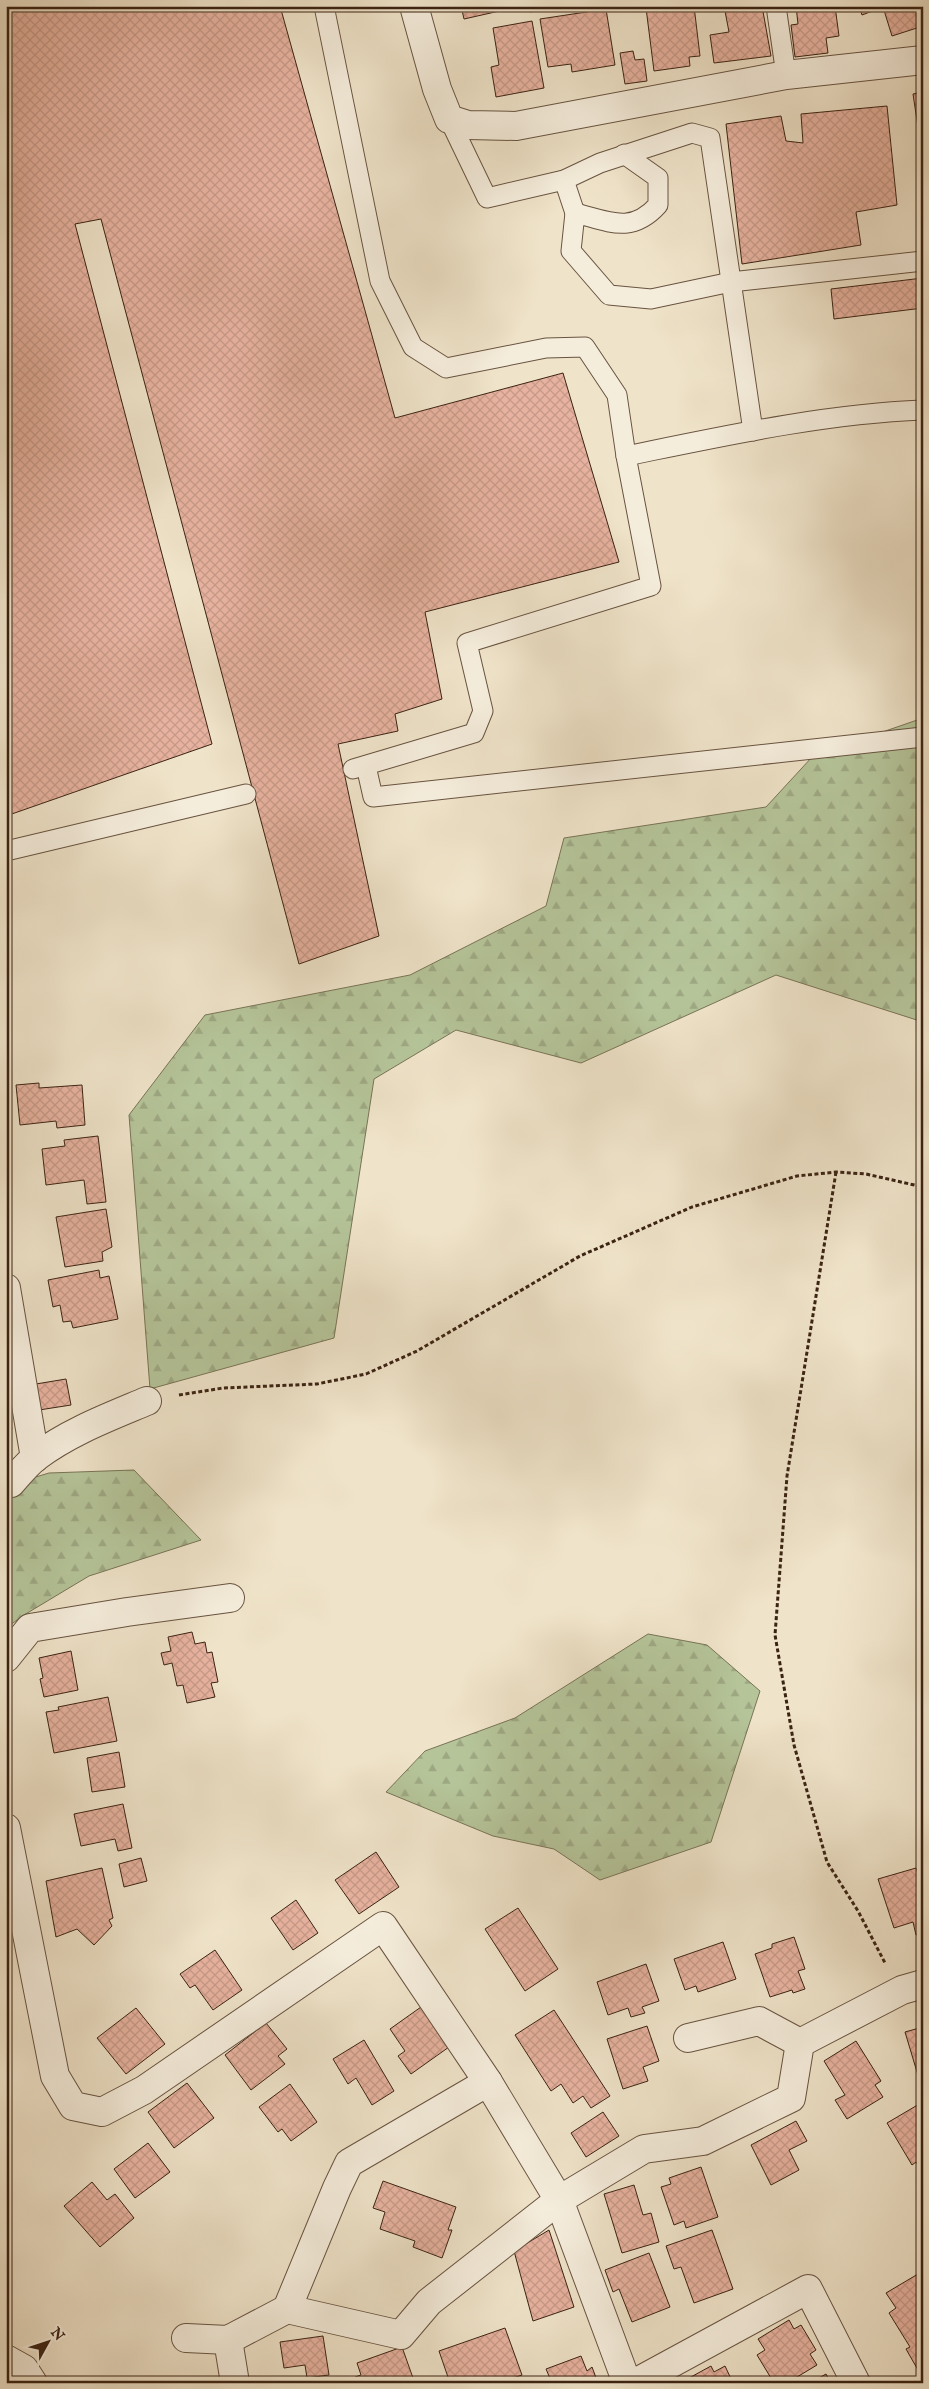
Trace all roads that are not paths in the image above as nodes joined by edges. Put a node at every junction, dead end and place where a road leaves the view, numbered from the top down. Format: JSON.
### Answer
{"nodes":[{"id":1,"x":324,"y":6,"type":"edge"},
{"id":2,"x":414,"y":6,"type":"edge"},
{"id":3,"x":776,"y":6,"type":"edge"},
{"id":4,"x":923,"y":60,"type":"edge"},
{"id":5,"x":786,"y":75,"type":"junction"},
{"id":6,"x":449,"y":119,"type":"junction"},
{"id":7,"x":624,"y":154,"type":"junction"},
{"id":8,"x":564,"y":180,"type":"junction"},
{"id":9,"x":575,"y":213,"type":"junction"},
{"id":10,"x":923,"y":261,"type":"edge"},
{"id":11,"x":731,"y":282,"type":"junction"},
{"id":12,"x":923,"y":410,"type":"edge"},
{"id":13,"x":753,"y":430,"type":"junction"},
{"id":14,"x":626,"y":456,"type":"junction"},
{"id":15,"x":923,"y":737,"type":"edge"},
{"id":16,"x":246,"y":794,"type":"dead end"},
{"id":17,"x":6,"y":851,"type":"edge"},
{"id":18,"x":6,"y":1288,"type":"edge"},
{"id":19,"x":147,"y":1401,"type":"road end"},
{"id":20,"x":35,"y":1458,"type":"junction"},
{"id":21,"x":6,"y":1482,"type":"edge"},
{"id":22,"x":230,"y":1598,"type":"dead end"},
{"id":23,"x":6,"y":1658,"type":"edge"},
{"id":24,"x":6,"y":1828,"type":"edge"},
{"id":25,"x":912,"y":1987,"type":"edge"},
{"id":26,"x":688,"y":2038,"type":"dead end"},
{"id":27,"x":800,"y":2043,"type":"junction"},
{"id":28,"x":488,"y":2082,"type":"junction"},
{"id":29,"x":559,"y":2200,"type":"junction"},
{"id":30,"x":287,"y":2309,"type":"junction"},
{"id":31,"x":186,"y":2338,"type":"dead end"},
{"id":32,"x":228,"y":2340,"type":"junction"},
{"id":33,"x":6,"y":2360,"type":"edge"},
{"id":34,"x":33,"y":2383,"type":"edge"},
{"id":35,"x":235,"y":2383,"type":"edge"},
{"id":36,"x":627,"y":2383,"type":"edge"},
{"id":37,"x":635,"y":2383,"type":"edge"},
{"id":38,"x":856,"y":2383,"type":"edge"}],
"edges":[{"from":1,"to":14,"type":"lane"},
{"from":2,"to":6,"type":"street"},
{"from":3,"to":5,"type":"lane"},
{"from":4,"to":5,"type":"street"},
{"from":5,"to":6,"type":"street"},
{"from":6,"to":8,"type":"lane"},
{"from":7,"to":8,"type":"lane"},
{"from":7,"to":9,"type":"lane"},
{"from":7,"to":11,"type":"lane"},
{"from":8,"to":9,"type":"lane"},
{"from":9,"to":11,"type":"lane"},
{"from":10,"to":11,"type":"lane"},
{"from":11,"to":13,"type":"lane"},
{"from":12,"to":13,"type":"lane"},
{"from":13,"to":14,"type":"lane"},
{"from":14,"to":15,"type":"lane"},
{"from":16,"to":17,"type":"lane"},
{"from":18,"to":20,"type":"street"},
{"from":19,"to":20,"type":"street"},
{"from":20,"to":21,"type":"street"},
{"from":22,"to":23,"type":"street"},
{"from":24,"to":28,"type":"street"},
{"from":25,"to":27,"type":"street"},
{"from":26,"to":27,"type":"street"},
{"from":27,"to":29,"type":"street"},
{"from":28,"to":29,"type":"street"},
{"from":28,"to":30,"type":"street"},
{"from":29,"to":30,"type":"street"},
{"from":29,"to":36,"type":"street"},
{"from":30,"to":32,"type":"street"},
{"from":31,"to":32,"type":"street"},
{"from":32,"to":35,"type":"street"},
{"from":33,"to":34,"type":"street"},
{"from":37,"to":38,"type":"street"}]}
